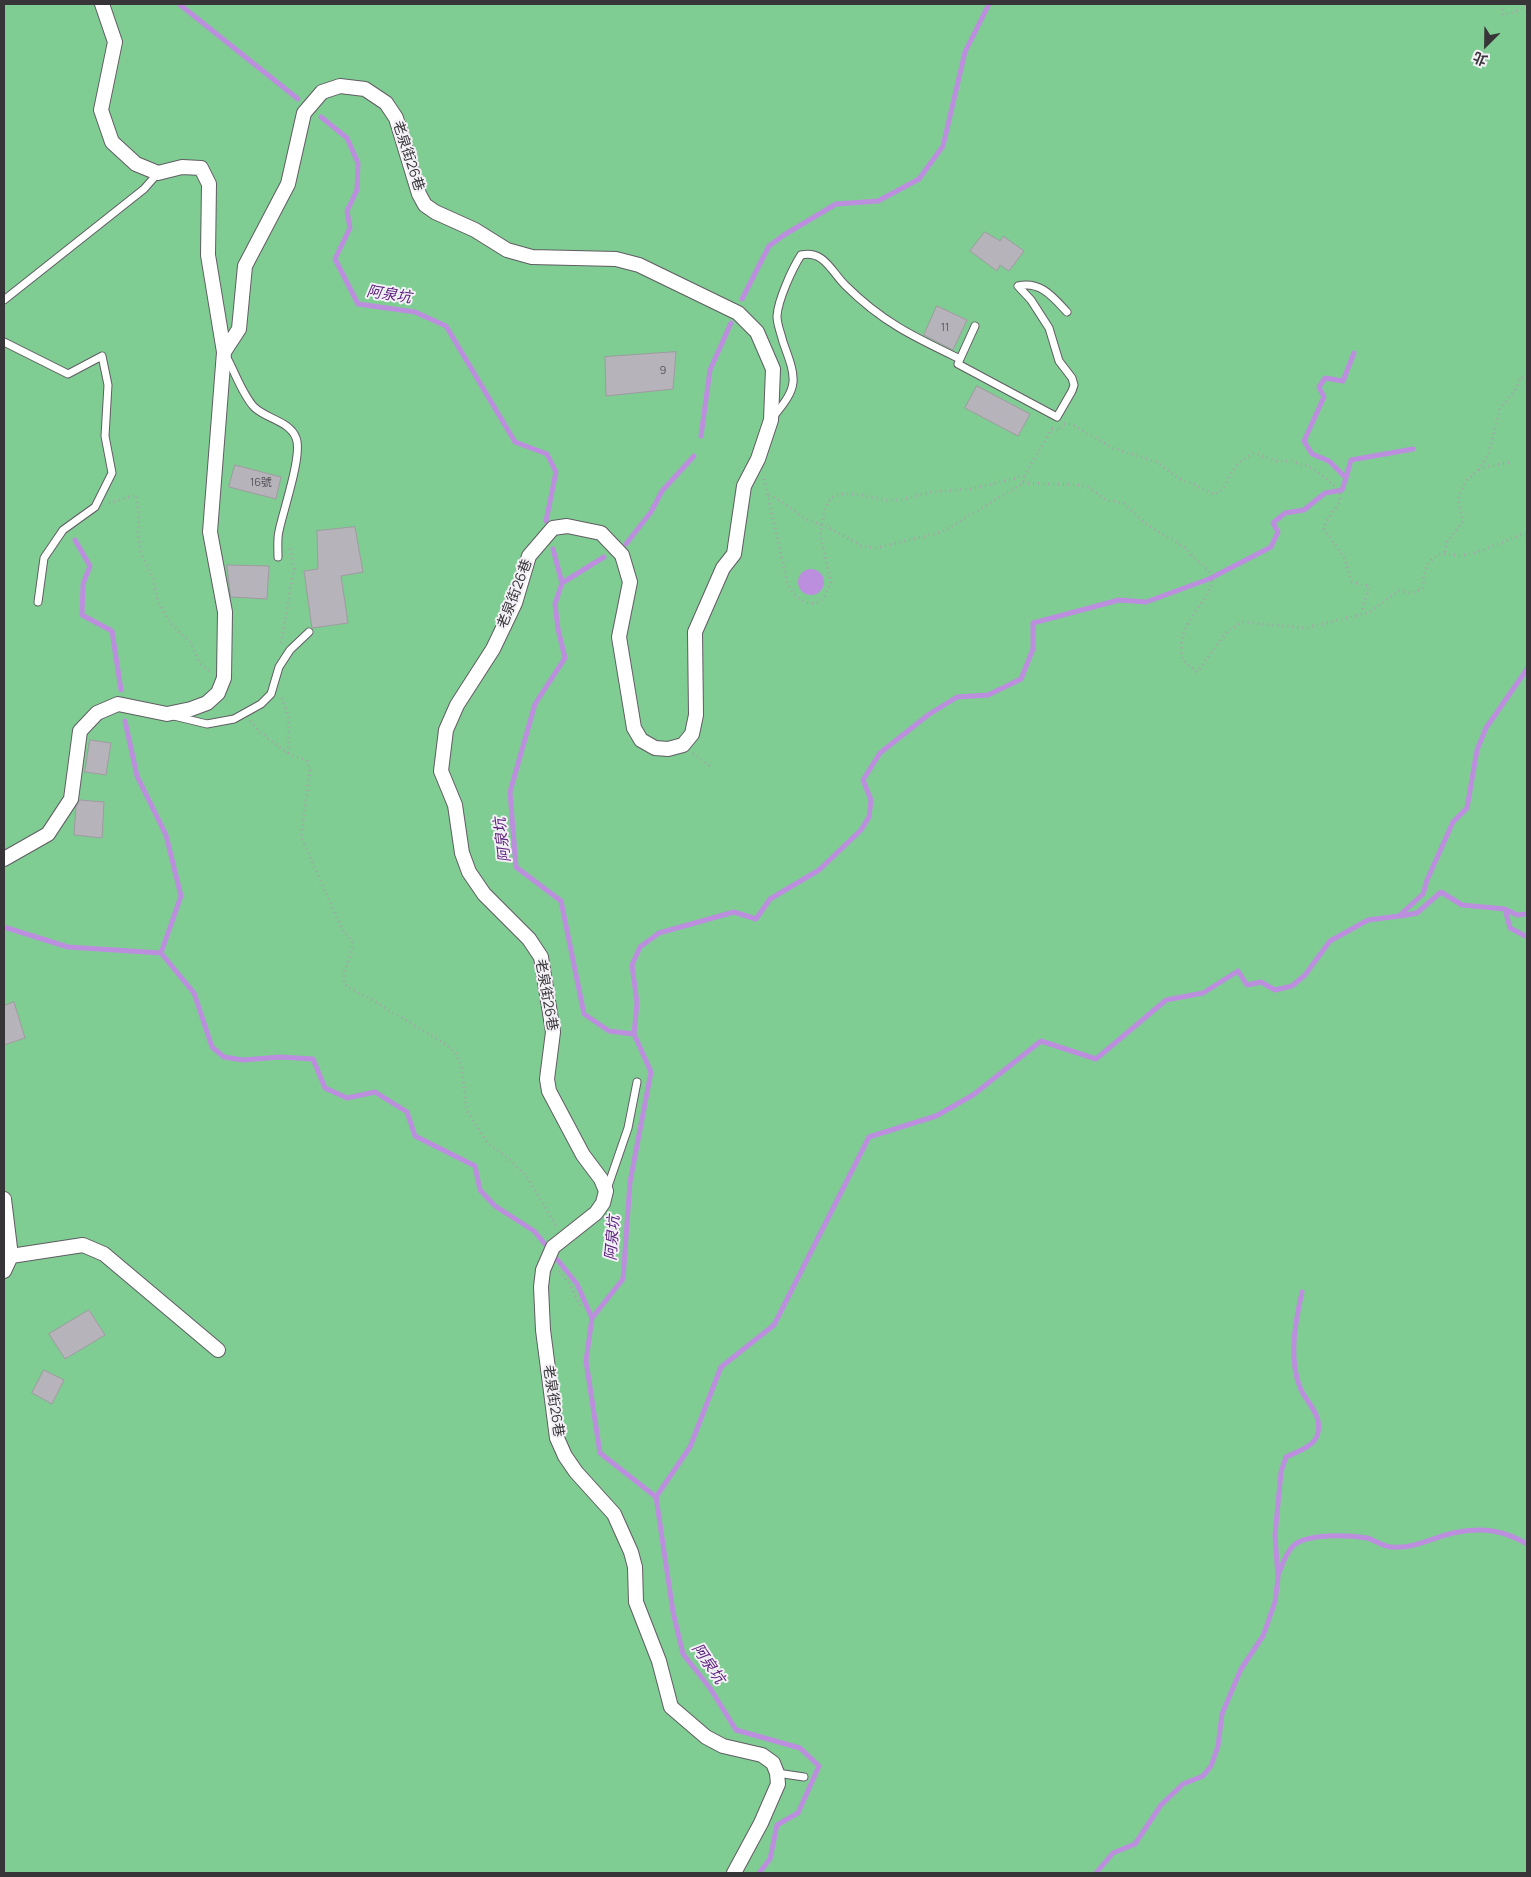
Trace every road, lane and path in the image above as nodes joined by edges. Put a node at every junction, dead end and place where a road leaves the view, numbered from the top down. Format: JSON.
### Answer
{"nodes":[{"id":1,"x":102,"y":4,"type":"edge"},
{"id":2,"x":1501,"y":4,"type":"edge"},
{"id":3,"x":1525,"y":4,"type":"edge"},
{"id":4,"x":158,"y":172,"type":"junction"},
{"id":5,"x":4,"y":300,"type":"edge"},
{"id":6,"x":1067,"y":312,"type":"dead end"},
{"id":7,"x":975,"y":326,"type":"dead end"},
{"id":8,"x":4,"y":342,"type":"edge"},
{"id":9,"x":224,"y":352,"type":"junction"},
{"id":10,"x":960,"y":359,"type":"junction"},
{"id":11,"x":1527,"y":376,"type":"edge"},
{"id":12,"x":771,"y":420,"type":"junction"},
{"id":13,"x":1064,"y":424,"type":"dead end"},
{"id":14,"x":1052,"y":429,"type":"dead end"},
{"id":15,"x":758,"y":459,"type":"junction"},
{"id":16,"x":1511,"y":462,"type":"dead end"},
{"id":17,"x":1478,"y":470,"type":"junction"},
{"id":18,"x":1024,"y":476,"type":"junction"},
{"id":19,"x":1023,"y":483,"type":"junction"},
{"id":20,"x":769,"y":495,"type":"junction"},
{"id":21,"x":95,"y":507,"type":"junction"},
{"id":22,"x":822,"y":525,"type":"junction"},
{"id":23,"x":1527,"y":533,"type":"edge"},
{"id":24,"x":288,"y":543,"type":"dead end"},
{"id":25,"x":1445,"y":552,"type":"junction"},
{"id":26,"x":278,"y":558,"type":"dead end"},
{"id":27,"x":38,"y":602,"type":"dead end"},
{"id":28,"x":1364,"y":613,"type":"junction"},
{"id":29,"x":309,"y":632,"type":"dead end"},
{"id":30,"x":280,"y":667,"type":"junction"},
{"id":31,"x":218,"y":693,"type":"junction"},
{"id":32,"x":166,"y":714,"type":"junction"},
{"id":33,"x":234,"y":719,"type":"junction"},
{"id":34,"x":683,"y":746,"type":"junction"},
{"id":35,"x":288,"y":753,"type":"junction"},
{"id":36,"x":710,"y":766,"type":"dead end"},
{"id":37,"x":4,"y":859,"type":"edge"},
{"id":38,"x":637,"y":1082,"type":"dead end"},
{"id":39,"x":606,"y":1191,"type":"junction"},
{"id":40,"x":4,"y":1198,"type":"edge"},
{"id":41,"x":566,"y":1236,"type":"junction"},
{"id":42,"x":11,"y":1256,"type":"junction"},
{"id":43,"x":547,"y":1257,"type":"junction"},
{"id":44,"x":4,"y":1271,"type":"edge"},
{"id":45,"x":581,"y":1307,"type":"dead end"},
{"id":46,"x":218,"y":1350,"type":"dead end"},
{"id":47,"x":778,"y":1773,"type":"junction"},
{"id":48,"x":804,"y":1777,"type":"dead end"},
{"id":49,"x":734,"y":1873,"type":"edge"}],
"edges":[{"from":1,"to":4,"type":"street"},
{"from":2,"to":3,"type":"path"},
{"from":4,"to":5,"type":"lane"},
{"from":4,"to":9,"type":"street","name":"老泉街26巷"},
{"from":6,"to":10,"type":"lane"},
{"from":7,"to":10,"type":"lane"},
{"from":8,"to":21,"type":"lane"},
{"from":9,"to":12,"type":"street","name":"老泉街26巷"},
{"from":9,"to":26,"type":"lane"},
{"from":9,"to":31,"type":"street","name":"老泉街26巷"},
{"from":10,"to":12,"type":"lane"},
{"from":11,"to":17,"type":"path"},
{"from":12,"to":15,"type":"street","name":"老泉街26巷"},
{"from":13,"to":28,"type":"path"},
{"from":14,"to":18,"type":"path"},
{"from":15,"to":20,"type":"path"},
{"from":15,"to":34,"type":"street","name":"老泉街26巷"},
{"from":16,"to":17,"type":"path"},
{"from":17,"to":25,"type":"path"},
{"from":18,"to":19,"type":"path"},
{"from":18,"to":22,"type":"path"},
{"from":19,"to":22,"type":"path"},
{"from":19,"to":28,"type":"path"},
{"from":20,"to":22,"type":"path"},
{"from":20,"to":22,"type":"path"},
{"from":21,"to":27,"type":"lane"},
{"from":21,"to":31,"type":"path"},
{"from":23,"to":25,"type":"path"},
{"from":24,"to":30,"type":"path"},
{"from":25,"to":28,"type":"path"},
{"from":29,"to":30,"type":"lane"},
{"from":30,"to":33,"type":"lane"},
{"from":30,"to":35,"type":"path"},
{"from":31,"to":32,"type":"street"},
{"from":32,"to":33,"type":"lane"},
{"from":32,"to":37,"type":"street"},
{"from":33,"to":35,"type":"path"},
{"from":34,"to":36,"type":"path"},
{"from":34,"to":39,"type":"street","name":"老泉街26巷"},
{"from":35,"to":41,"type":"path"},
{"from":38,"to":39,"type":"lane"},
{"from":39,"to":41,"type":"street","name":"老泉街26巷"},
{"from":40,"to":42,"type":"street"},
{"from":41,"to":43,"type":"street","name":"老泉街26巷"},
{"from":42,"to":44,"type":"street"},
{"from":42,"to":46,"type":"street"},
{"from":43,"to":45,"type":"path"},
{"from":43,"to":47,"type":"street","name":"老泉街26巷"},
{"from":47,"to":48,"type":"lane"},
{"from":47,"to":49,"type":"street"}]}
